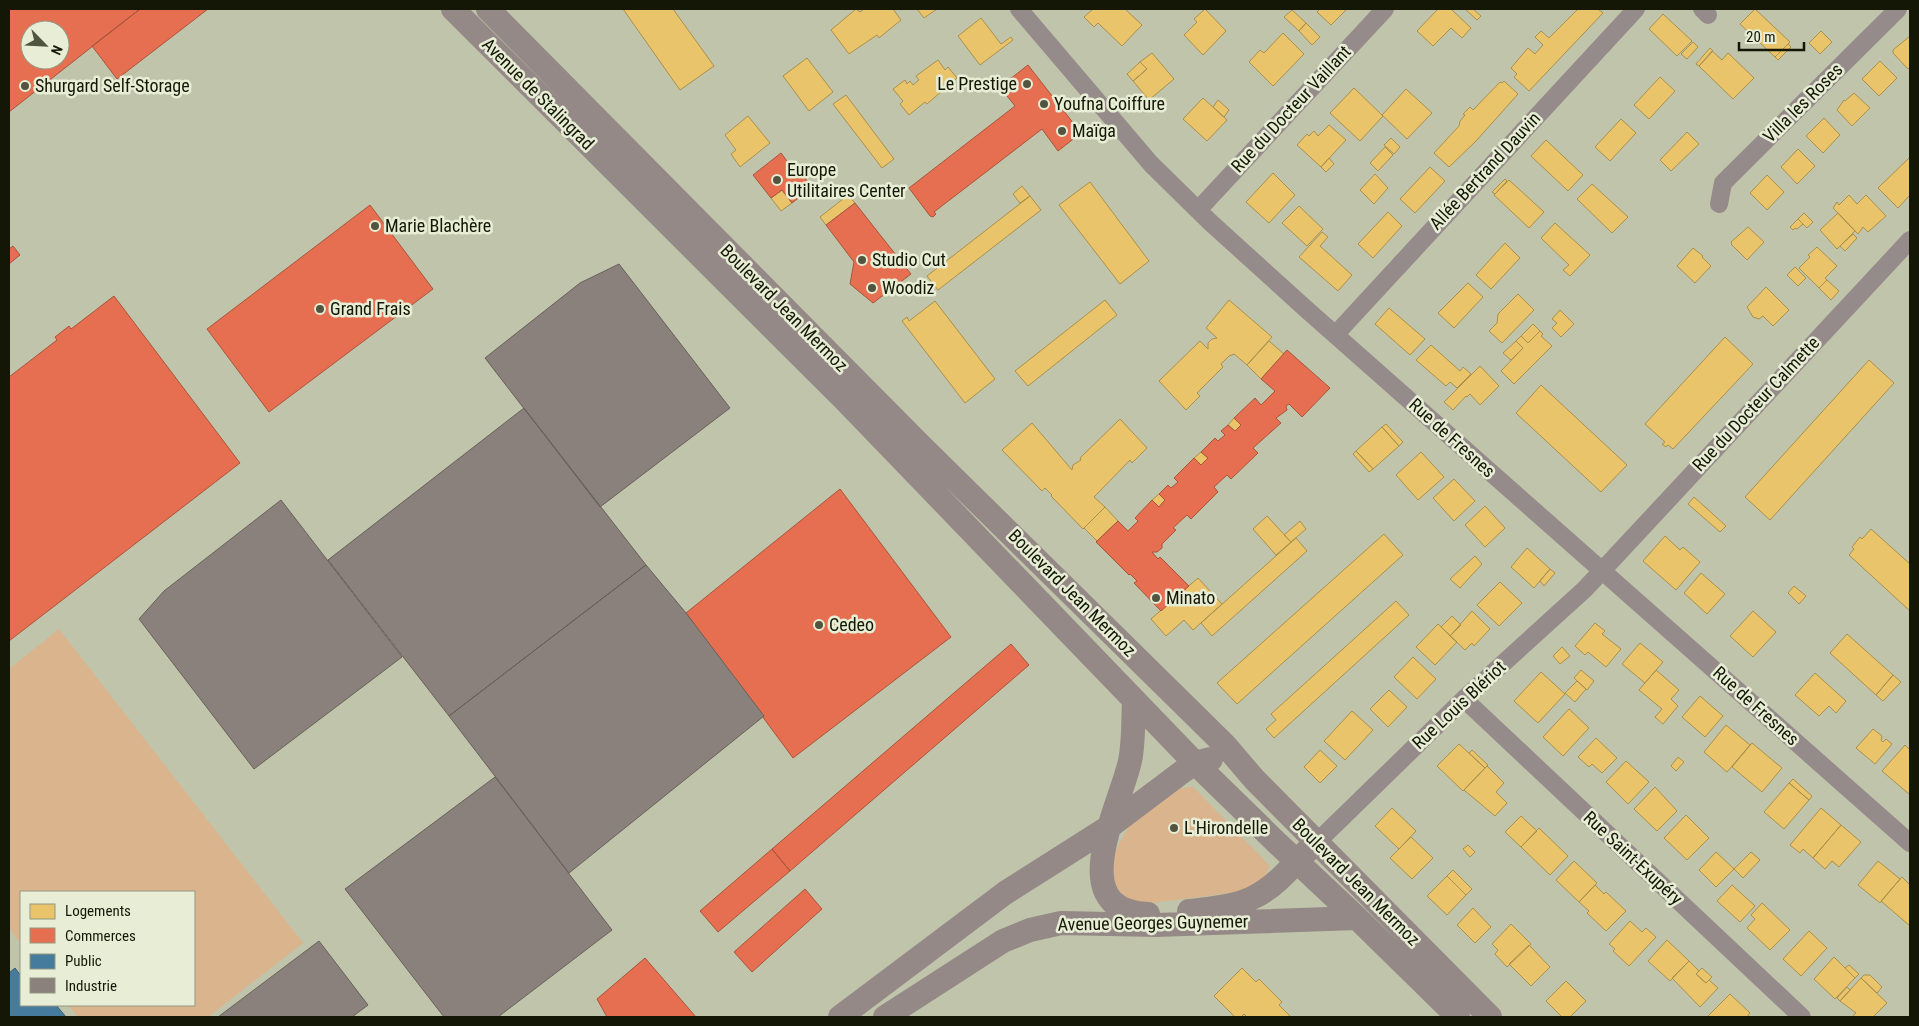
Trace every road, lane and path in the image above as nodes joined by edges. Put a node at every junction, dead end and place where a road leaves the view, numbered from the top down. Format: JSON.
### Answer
{"nodes":[{"id":1,"x":453,"y":9,"type":"edge"},
{"id":2,"x":488,"y":9,"type":"edge"},
{"id":3,"x":1019,"y":9,"type":"edge"},
{"id":4,"x":1385,"y":9,"type":"edge"},
{"id":5,"x":1636,"y":9,"type":"edge"},
{"id":6,"x":1898,"y":9,"type":"edge"},
{"id":7,"x":650,"y":173,"type":"joint"},
{"id":8,"x":622,"y":179,"type":"joint"},
{"id":9,"x":1720,"y":204,"type":"dead end"},
{"id":10,"x":1198,"y":210,"type":"junction"},
{"id":11,"x":1910,"y":240,"type":"edge"},
{"id":12,"x":1334,"y":335,"type":"junction"},
{"id":13,"x":1603,"y":571,"type":"junction"},
{"id":14,"x":1464,"y":699,"type":"junction"},
{"id":15,"x":1134,"y":700,"type":"junction"},
{"id":16,"x":1196,"y":763,"type":"junction"},
{"id":17,"x":1254,"y":779,"type":"junction"},
{"id":18,"x":1109,"y":827,"type":"junction"},
{"id":19,"x":1316,"y":842,"type":"junction"},
{"id":20,"x":1910,"y":843,"type":"edge"},
{"id":21,"x":1296,"y":861,"type":"junction"},
{"id":22,"x":1183,"y":912,"type":"junction"},
{"id":23,"x":1357,"y":918,"type":"junction"},
{"id":24,"x":1218,"y":923,"type":"junction"},
{"id":25,"x":1156,"y":925,"type":"junction"},
{"id":26,"x":840,"y":1017,"type":"edge"},
{"id":27,"x":884,"y":1017,"type":"edge"},
{"id":28,"x":1458,"y":1017,"type":"edge"},
{"id":29,"x":1490,"y":1017,"type":"edge"},
{"id":30,"x":1802,"y":1017,"type":"edge"}],
"edges":[{"from":1,"to":8,"type":"main road","name":"Avenue de Stalingrad"},
{"from":2,"to":7,"type":"main road","name":"Avenue de Stalingrad"},
{"from":3,"to":10,"type":"street","name":"Rue de Fresnes"},
{"from":4,"to":10,"type":"street","name":"Rue du Docteur Vaillant"},
{"from":5,"to":12,"type":"street","name":"Allée Bertrand Dauvin"},
{"from":6,"to":9,"type":"street","name":"Villa les Roses"},
{"from":7,"to":17,"type":"main road","name":"Boulevard Jean Mermoz"},
{"from":8,"to":15,"type":"main road","name":"Boulevard Jean Mermoz"},
{"from":10,"to":12,"type":"street","name":"Rue de Fresnes"},
{"from":11,"to":13,"type":"street","name":"Rue du Docteur Calmette"},
{"from":12,"to":13,"type":"street","name":"Rue de Fresnes"},
{"from":13,"to":14,"type":"street","name":"Rue Louis Blériot"},
{"from":13,"to":20,"type":"street","name":"Rue de Fresnes"},
{"from":14,"to":19,"type":"street","name":"Rue Louis Blériot"},
{"from":14,"to":30,"type":"street","name":"Rue Saint-Exupéry"},
{"from":15,"to":16,"type":"main road","name":"Boulevard Jean Mermoz"},
{"from":15,"to":18,"type":"main road"},
{"from":16,"to":17,"type":"main road"},
{"from":16,"to":18,"type":"main road"},
{"from":16,"to":21,"type":"main road","name":"Boulevard Jean Mermoz"},
{"from":17,"to":19,"type":"main road","name":"Boulevard Jean Mermoz"},
{"from":18,"to":22,"type":"main road"},
{"from":18,"to":26,"type":"main road"},
{"from":19,"to":21,"type":"main road"},
{"from":19,"to":29,"type":"main road","name":"Boulevard Jean Mermoz"},
{"from":21,"to":22,"type":"main road"},
{"from":21,"to":23,"type":"main road","name":"Boulevard Jean Mermoz"},
{"from":22,"to":24,"type":"main road"},
{"from":22,"to":25,"type":"main road"},
{"from":23,"to":24,"type":"main road","name":"Avenue Georges Guynemer"},
{"from":23,"to":28,"type":"main road","name":"Boulevard Jean Mermoz"},
{"from":24,"to":25,"type":"main road","name":"Avenue Georges Guynemer"},
{"from":25,"to":27,"type":"main road","name":"Avenue Georges Guynemer"}]}
